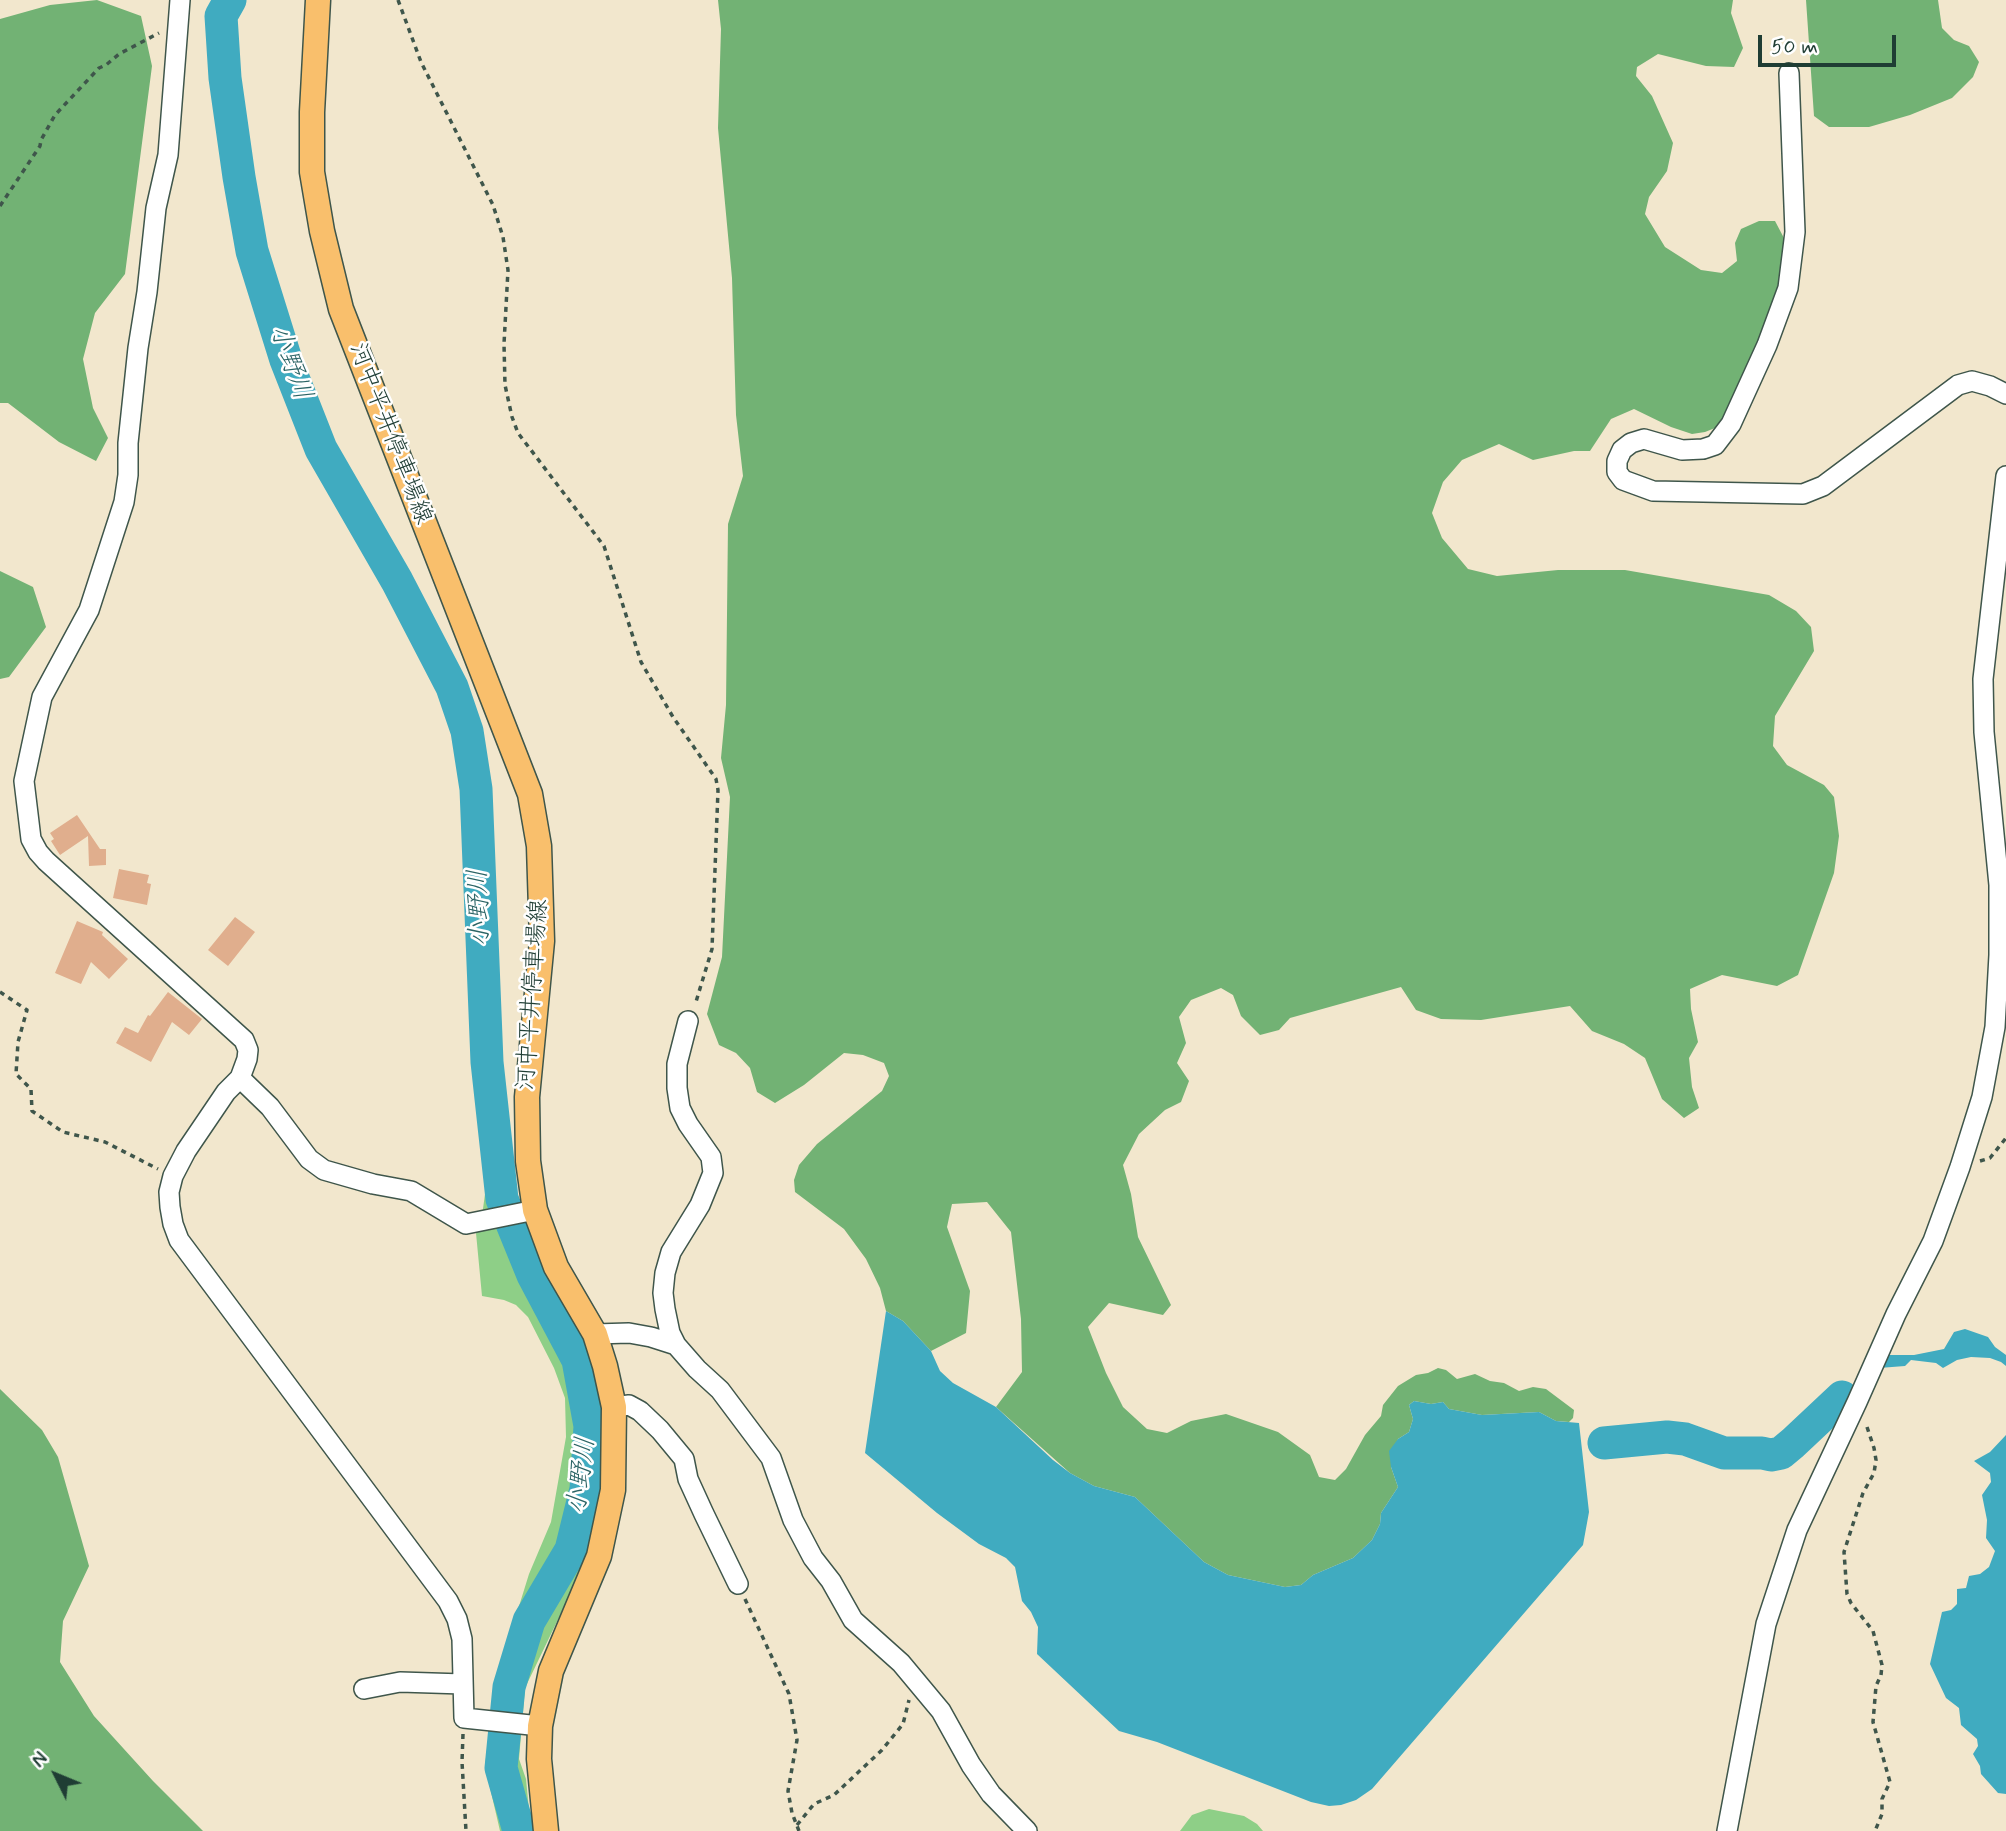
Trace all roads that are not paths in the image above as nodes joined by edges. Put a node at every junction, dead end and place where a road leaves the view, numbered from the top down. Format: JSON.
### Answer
{"nodes":[{"id":1,"x":318,"y":0,"type":"edge"},
{"id":2,"x":179,"y":7,"type":"edge"},
{"id":3,"x":1789,"y":73,"type":"dead end"},
{"id":4,"x":2006,"y":394,"type":"edge"},
{"id":5,"x":2006,"y":476,"type":"edge"},
{"id":6,"x":688,"y":1021,"type":"road end"},
{"id":7,"x":240,"y":1078,"type":"junction"},
{"id":8,"x":529,"y":1211,"type":"junction"},
{"id":9,"x":595,"y":1334,"type":"junction"},
{"id":10,"x":676,"y":1345,"type":"junction"},
{"id":11,"x":614,"y":1407,"type":"junction"},
{"id":12,"x":738,"y":1584,"type":"road end"},
{"id":13,"x":463,"y":1684,"type":"junction"},
{"id":14,"x":364,"y":1689,"type":"dead end"},
{"id":15,"x":533,"y":1725,"type":"junction"},
{"id":16,"x":546,"y":1831,"type":"edge"},
{"id":17,"x":1027,"y":1831,"type":"edge"},
{"id":18,"x":1727,"y":1831,"type":"edge"}],
"edges":[{"from":1,"to":8,"type":"main road","name":"河中平井停車場線"},
{"from":2,"to":7,"type":"street"},
{"from":3,"to":4,"type":"street"},
{"from":5,"to":18,"type":"street"},
{"from":6,"to":10,"type":"street"},
{"from":7,"to":8,"type":"street"},
{"from":7,"to":13,"type":"street"},
{"from":8,"to":9,"type":"main road","name":"河中平井停車場線"},
{"from":9,"to":10,"type":"street"},
{"from":9,"to":11,"type":"main road","name":"河中平井停車場線"},
{"from":10,"to":17,"type":"street"},
{"from":11,"to":12,"type":"street"},
{"from":11,"to":15,"type":"main road","name":"河中平井停車場線"},
{"from":13,"to":14,"type":"street"},
{"from":13,"to":15,"type":"street"},
{"from":15,"to":16,"type":"main road","name":"河中平井停車場線"}]}
